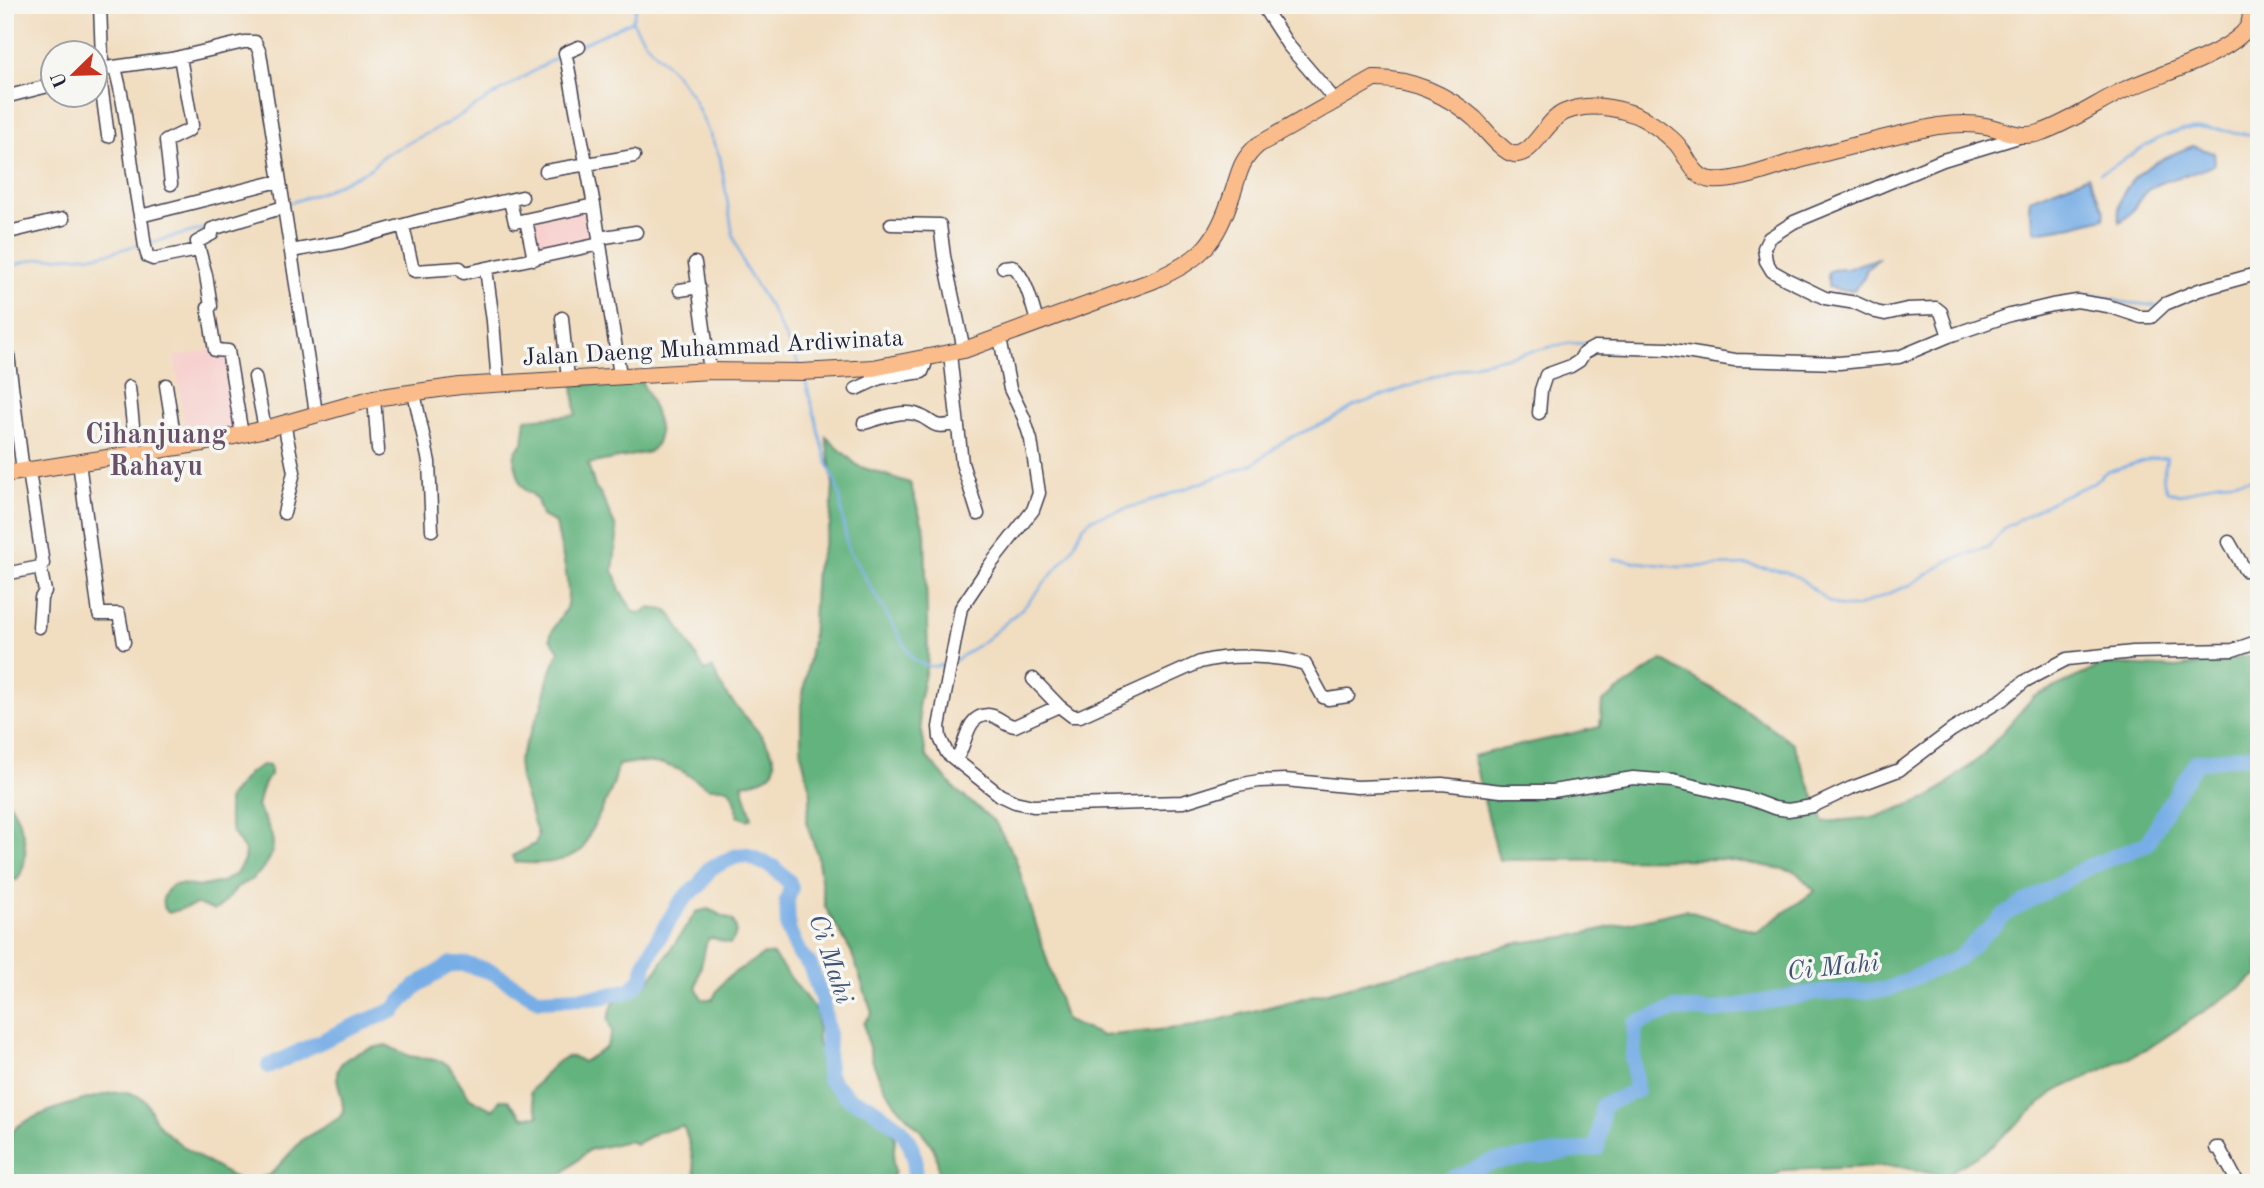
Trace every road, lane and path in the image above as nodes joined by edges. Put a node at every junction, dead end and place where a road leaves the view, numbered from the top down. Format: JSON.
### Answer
{"nodes":[{"id":1,"x":100,"y":5,"type":"edge"},
{"id":2,"x":1262,"y":5,"type":"edge"},
{"id":3,"x":2250,"y":5,"type":"edge"},
{"id":4,"x":102,"y":38,"type":"edge"},
{"id":5,"x":579,"y":47,"type":"dead end"},
{"id":6,"x":180,"y":57,"type":"junction"},
{"id":7,"x":115,"y":68,"type":"junction"},
{"id":8,"x":108,"y":69,"type":"edge"},
{"id":9,"x":38,"y":88,"type":"edge"},
{"id":10,"x":5,"y":96,"type":"edge"},
{"id":11,"x":1335,"y":100,"type":"junction"},
{"id":12,"x":103,"y":108,"type":"edge"},
{"id":13,"x":108,"y":136,"type":"dead end"},
{"id":14,"x":2022,"y":136,"type":"junction"},
{"id":15,"x":634,"y":156,"type":"dead end"},
{"id":16,"x":585,"y":163,"type":"junction"},
{"id":17,"x":546,"y":171,"type":"dead end"},
{"id":18,"x":279,"y":181,"type":"junction"},
{"id":19,"x":172,"y":184,"type":"dead end"},
{"id":20,"x":594,"y":205,"type":"junction"},
{"id":21,"x":284,"y":208,"type":"junction"},
{"id":22,"x":140,"y":216,"type":"junction"},
{"id":23,"x":63,"y":219,"type":"dead end"},
{"id":24,"x":526,"y":220,"type":"junction"},
{"id":25,"x":891,"y":224,"type":"dead end"},
{"id":26,"x":403,"y":226,"type":"junction"},
{"id":27,"x":636,"y":232,"type":"dead end"},
{"id":28,"x":5,"y":233,"type":"edge"},
{"id":29,"x":600,"y":241,"type":"junction"},
{"id":30,"x":198,"y":250,"type":"junction"},
{"id":31,"x":291,"y":251,"type":"junction"},
{"id":32,"x":534,"y":259,"type":"junction"},
{"id":33,"x":695,"y":263,"type":"dead end"},
{"id":34,"x":1003,"y":267,"type":"dead end"},
{"id":35,"x":486,"y":270,"type":"junction"},
{"id":36,"x":2259,"y":276,"type":"edge"},
{"id":37,"x":699,"y":287,"type":"junction"},
{"id":38,"x":680,"y":290,"type":"dead end"},
{"id":39,"x":562,"y":318,"type":"dead end"},
{"id":40,"x":1038,"y":324,"type":"junction"},
{"id":41,"x":5,"y":331,"type":"edge"},
{"id":42,"x":1950,"y":335,"type":"junction"},
{"id":43,"x":1000,"y":338,"type":"junction"},
{"id":44,"x":957,"y":352,"type":"junction"},
{"id":45,"x":924,"y":359,"type":"junction"},
{"id":46,"x":710,"y":371,"type":"junction"},
{"id":47,"x":620,"y":375,"type":"junction"},
{"id":48,"x":255,"y":377,"type":"dead end"},
{"id":49,"x":568,"y":379,"type":"junction"},
{"id":50,"x":498,"y":384,"type":"junction"},
{"id":51,"x":166,"y":385,"type":"dead end"},
{"id":52,"x":129,"y":387,"type":"dead end"},
{"id":53,"x":856,"y":389,"type":"dead end"},
{"id":54,"x":414,"y":393,"type":"junction"},
{"id":55,"x":374,"y":398,"type":"junction"},
{"id":56,"x":316,"y":413,"type":"junction"},
{"id":57,"x":1539,"y":413,"type":"dead end"},
{"id":58,"x":284,"y":423,"type":"junction"},
{"id":59,"x":864,"y":423,"type":"dead end"},
{"id":60,"x":957,"y":423,"type":"junction"},
{"id":61,"x":265,"y":429,"type":"junction"},
{"id":62,"x":243,"y":435,"type":"junction"},
{"id":63,"x":176,"y":448,"type":"junction"},
{"id":64,"x":378,"y":450,"type":"dead end"},
{"id":65,"x":136,"y":454,"type":"junction"},
{"id":66,"x":79,"y":462,"type":"junction"},
{"id":67,"x":26,"y":471,"type":"junction"},
{"id":68,"x":5,"y":474,"type":"edge"},
{"id":69,"x":284,"y":513,"type":"dead end"},
{"id":70,"x":978,"y":514,"type":"dead end"},
{"id":71,"x":432,"y":530,"type":"dead end"},
{"id":72,"x":2230,"y":542,"type":"dead end"},
{"id":73,"x":40,"y":567,"type":"junction"},
{"id":74,"x":2259,"y":571,"type":"edge"},
{"id":75,"x":5,"y":573,"type":"edge"},
{"id":76,"x":39,"y":627,"type":"dead end"},
{"id":77,"x":2259,"y":640,"type":"edge"},
{"id":78,"x":124,"y":642,"type":"dead end"},
{"id":79,"x":1033,"y":679,"type":"dead end"},
{"id":80,"x":1348,"y":696,"type":"dead end"},
{"id":81,"x":1059,"y":706,"type":"junction"},
{"id":82,"x":956,"y":759,"type":"junction"},
{"id":83,"x":2216,"y":1148,"type":"dead end"},
{"id":84,"x":2238,"y":1183,"type":"edge"}],
"edges":[{"from":1,"to":4,"type":"street"},
{"from":2,"to":11,"type":"street"},
{"from":3,"to":14,"type":"main road"},
{"from":5,"to":16,"type":"street"},
{"from":6,"to":7,"type":"street"},
{"from":6,"to":18,"type":"street"},
{"from":6,"to":19,"type":"street"},
{"from":7,"to":8,"type":"street"},
{"from":7,"to":22,"type":"street"},
{"from":9,"to":10,"type":"street"},
{"from":11,"to":14,"type":"main road","name":"Jalan Daeng Muhammad Ardiwinata"},
{"from":11,"to":40,"type":"main road","name":"Jalan Daeng Muhammad Ardiwinata"},
{"from":12,"to":13,"type":"street"},
{"from":14,"to":42,"type":"street"},
{"from":15,"to":16,"type":"street"},
{"from":16,"to":17,"type":"street"},
{"from":16,"to":20,"type":"street"},
{"from":18,"to":21,"type":"street"},
{"from":18,"to":22,"type":"street"},
{"from":20,"to":24,"type":"street"},
{"from":20,"to":29,"type":"street"},
{"from":21,"to":30,"type":"street"},
{"from":21,"to":31,"type":"street"},
{"from":22,"to":30,"type":"street"},
{"from":23,"to":28,"type":"street"},
{"from":24,"to":26,"type":"street"},
{"from":24,"to":32,"type":"street"},
{"from":25,"to":44,"type":"street"},
{"from":26,"to":31,"type":"street"},
{"from":26,"to":35,"type":"street"},
{"from":27,"to":29,"type":"street"},
{"from":29,"to":32,"type":"street"},
{"from":29,"to":47,"type":"street"},
{"from":30,"to":62,"type":"street"},
{"from":31,"to":56,"type":"street"},
{"from":32,"to":35,"type":"street"},
{"from":33,"to":37,"type":"street"},
{"from":34,"to":40,"type":"street"},
{"from":35,"to":50,"type":"street"},
{"from":36,"to":42,"type":"street"},
{"from":37,"to":38,"type":"street"},
{"from":37,"to":46,"type":"street"},
{"from":39,"to":49,"type":"street"},
{"from":40,"to":43,"type":"main road","name":"Jalan Daeng Muhammad Ardiwinata"},
{"from":41,"to":67,"type":"street"},
{"from":42,"to":57,"type":"street"},
{"from":43,"to":44,"type":"main road","name":"Jalan Daeng Muhammad Ardiwinata"},
{"from":43,"to":82,"type":"street"},
{"from":44,"to":45,"type":"main road","name":"Jalan Daeng Muhammad Ardiwinata"},
{"from":44,"to":60,"type":"street"},
{"from":45,"to":46,"type":"main road","name":"Jalan Daeng Muhammad Ardiwinata"},
{"from":45,"to":53,"type":"street"},
{"from":46,"to":47,"type":"main road","name":"Jalan Daeng Muhammad Ardiwinata"},
{"from":47,"to":49,"type":"main road","name":"Jalan Daeng Muhammad Ardiwinata"},
{"from":48,"to":61,"type":"street"},
{"from":49,"to":50,"type":"main road","name":"Jalan Daeng Muhammad Ardiwinata"},
{"from":50,"to":54,"type":"main road","name":"Jalan Daeng Muhammad Ardiwinata"},
{"from":51,"to":63,"type":"street"},
{"from":52,"to":65,"type":"street"},
{"from":54,"to":55,"type":"main road","name":"Jalan Daeng Muhammad Ardiwinata"},
{"from":54,"to":71,"type":"street"},
{"from":55,"to":56,"type":"main road","name":"Jalan Daeng Muhammad Ardiwinata"},
{"from":55,"to":64,"type":"street"},
{"from":56,"to":58,"type":"main road","name":"Jalan Daeng Muhammad Ardiwinata"},
{"from":58,"to":61,"type":"main road","name":"Jalan Daeng Muhammad Ardiwinata"},
{"from":58,"to":69,"type":"street"},
{"from":59,"to":60,"type":"street"},
{"from":60,"to":70,"type":"street"},
{"from":61,"to":62,"type":"main road","name":"Jalan Daeng Muhammad Ardiwinata"},
{"from":62,"to":63,"type":"main road","name":"Jalan Daeng Muhammad Ardiwinata"},
{"from":63,"to":65,"type":"main road","name":"Jalan Daeng Muhammad Ardiwinata"},
{"from":65,"to":66,"type":"main road","name":"Jalan Daeng Muhammad Ardiwinata"},
{"from":66,"to":67,"type":"main road","name":"Jalan Daeng Muhammad Ardiwinata"},
{"from":66,"to":78,"type":"street"},
{"from":67,"to":68,"type":"main road","name":"Jalan Daeng Muhammad Ardiwinata"},
{"from":67,"to":73,"type":"street"},
{"from":72,"to":74,"type":"street"},
{"from":73,"to":75,"type":"street"},
{"from":73,"to":76,"type":"street"},
{"from":77,"to":82,"type":"street"},
{"from":79,"to":81,"type":"street"},
{"from":80,"to":81,"type":"street"},
{"from":81,"to":82,"type":"street"},
{"from":83,"to":84,"type":"street"}]}
